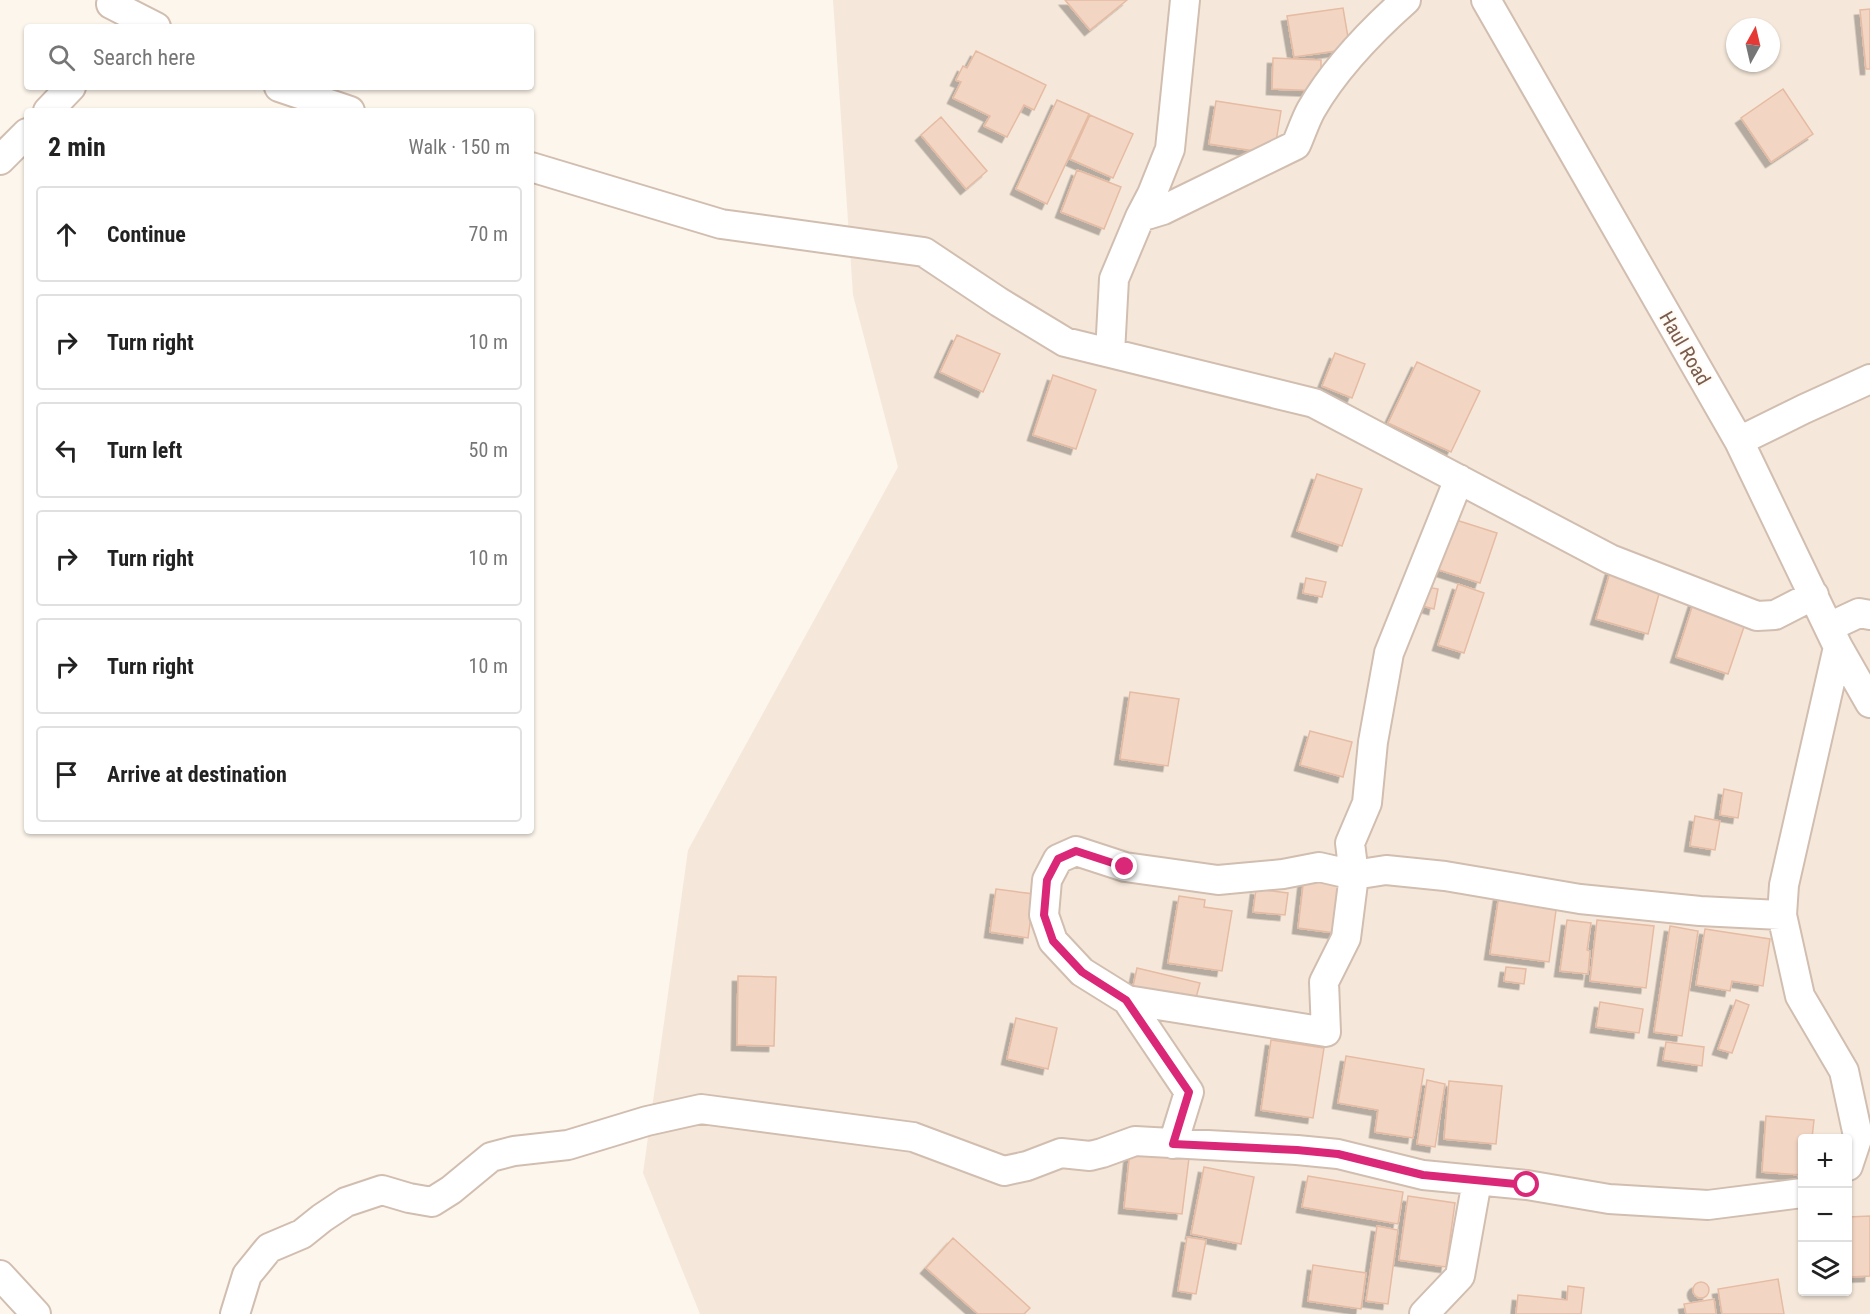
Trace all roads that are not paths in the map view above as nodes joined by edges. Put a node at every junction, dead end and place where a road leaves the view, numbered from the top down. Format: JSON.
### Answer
{"nodes":[{"id":1,"x":1185,"y":0,"type":"edge"},
{"id":2,"x":1402,"y":0,"type":"edge"},
{"id":3,"x":1486,"y":0,"type":"edge"},
{"id":4,"x":109,"y":10,"type":"edge"},
{"id":5,"x":148,"y":24,"type":"edge"},
{"id":6,"x":68,"y":90,"type":"edge"},
{"id":7,"x":288,"y":90,"type":"edge"},
{"id":8,"x":51,"y":108,"type":"edge"},
{"id":9,"x":341,"y":108,"type":"edge"},
{"id":10,"x":24,"y":136,"type":"edge"},
{"id":11,"x":0,"y":160,"type":"edge"},
{"id":12,"x":534,"y":168,"type":"edge"},
{"id":13,"x":1140,"y":217,"type":"junction"},
{"id":14,"x":1110,"y":353,"type":"junction"},
{"id":15,"x":1870,"y":379,"type":"edge"},
{"id":16,"x":1739,"y":441,"type":"junction"},
{"id":17,"x":1459,"y":479,"type":"junction"},
{"id":18,"x":1814,"y":595,"type":"junction"},
{"id":19,"x":1870,"y":615,"type":"edge"},
{"id":20,"x":1833,"y":637,"type":"junction"},
{"id":21,"x":1870,"y":703,"type":"edge"},
{"id":22,"x":1354,"y":875,"type":"junction"},
{"id":23,"x":1782,"y":915,"type":"junction"},
{"id":24,"x":1126,"y":1000,"type":"junction"},
{"id":25,"x":1173,"y":1144,"type":"junction"},
{"id":26,"x":1852,"y":1154,"type":"edge"},
{"id":27,"x":1477,"y":1180,"type":"junction"},
{"id":28,"x":1798,"y":1194,"type":"edge"},
{"id":29,"x":0,"y":1275,"type":"edge"},
{"id":30,"x":36,"y":1314,"type":"edge"},
{"id":31,"x":235,"y":1314,"type":"edge"},
{"id":32,"x":1424,"y":1314,"type":"edge"}],
"edges":[{"from":1,"to":13,"type":"street"},
{"from":2,"to":13,"type":"street"},
{"from":3,"to":16,"type":"street","name":"Haul Road"},
{"from":4,"to":5,"type":"street"},
{"from":6,"to":8,"type":"street"},
{"from":7,"to":9,"type":"street"},
{"from":10,"to":11,"type":"street"},
{"from":12,"to":14,"type":"street"},
{"from":13,"to":14,"type":"street"},
{"from":14,"to":17,"type":"street"},
{"from":15,"to":16,"type":"street"},
{"from":16,"to":18,"type":"street","name":"Haul Road"},
{"from":17,"to":18,"type":"street"},
{"from":17,"to":22,"type":"street"},
{"from":18,"to":20,"type":"street","name":"Haul Road"},
{"from":19,"to":20,"type":"street"},
{"from":20,"to":21,"type":"street","name":"Haul Road"},
{"from":20,"to":23,"type":"street"},
{"from":22,"to":23,"type":"street"},
{"from":22,"to":24,"type":"street"},
{"from":22,"to":24,"type":"street"},
{"from":23,"to":26,"type":"street"},
{"from":24,"to":25,"type":"street"},
{"from":25,"to":27,"type":"street"},
{"from":25,"to":31,"type":"street"},
{"from":27,"to":28,"type":"street"},
{"from":27,"to":32,"type":"street"},
{"from":29,"to":30,"type":"street"}]}
